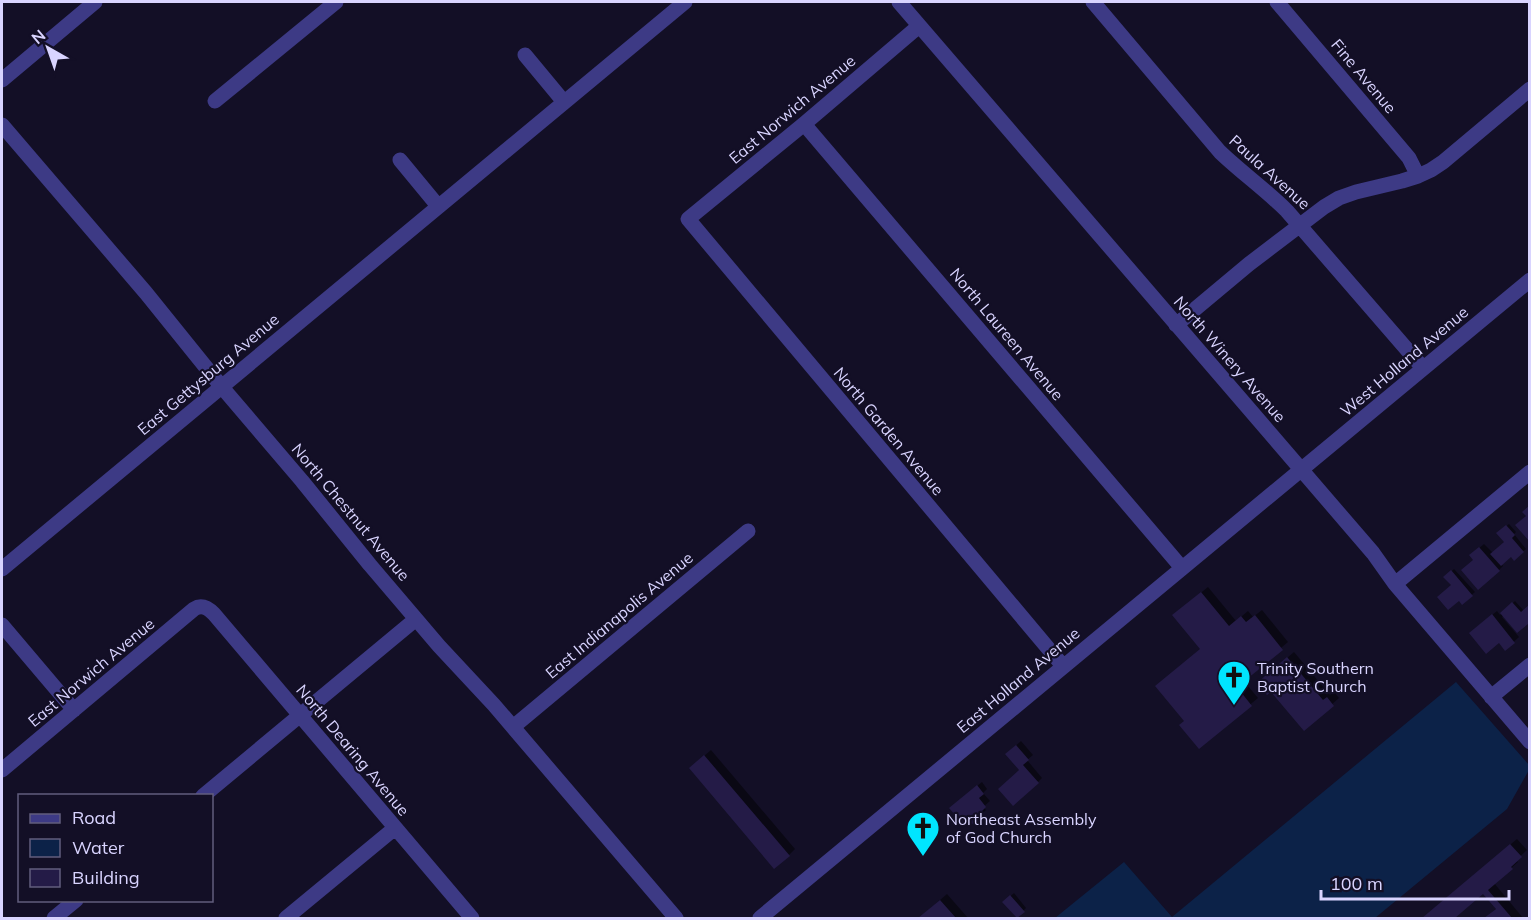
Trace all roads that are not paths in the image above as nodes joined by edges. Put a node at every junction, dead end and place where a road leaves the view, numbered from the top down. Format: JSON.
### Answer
{"nodes":[{"id":1,"x":95,"y":2,"type":"edge"},
{"id":2,"x":336,"y":2,"type":"edge"},
{"id":3,"x":686,"y":2,"type":"edge"},
{"id":4,"x":899,"y":2,"type":"edge"},
{"id":5,"x":1093,"y":2,"type":"edge"},
{"id":6,"x":1278,"y":2,"type":"edge"},
{"id":7,"x":919,"y":26,"type":"junction"},
{"id":8,"x":525,"y":55,"type":"dead end"},
{"id":9,"x":2,"y":80,"type":"edge"},
{"id":10,"x":1530,"y":89,"type":"edge"},
{"id":11,"x":215,"y":101,"type":"dead end"},
{"id":12,"x":564,"y":102,"type":"junction"},
{"id":13,"x":804,"y":124,"type":"junction"},
{"id":14,"x":2,"y":125,"type":"edge"},
{"id":15,"x":400,"y":160,"type":"dead end"},
{"id":16,"x":1418,"y":176,"type":"junction"},
{"id":17,"x":438,"y":206,"type":"junction"},
{"id":18,"x":688,"y":219,"type":"joint"},
{"id":19,"x":1301,"y":225,"type":"junction"},
{"id":20,"x":1530,"y":280,"type":"edge"},
{"id":21,"x":1176,"y":325,"type":"junction"},
{"id":22,"x":1423,"y":368,"type":"junction"},
{"id":23,"x":221,"y":386,"type":"junction"},
{"id":24,"x":1301,"y":470,"type":"junction"},
{"id":25,"x":1530,"y":472,"type":"edge"},
{"id":26,"x":748,"y":531,"type":"dead end"},
{"id":27,"x":1182,"y":568,"type":"junction"},
{"id":28,"x":2,"y":569,"type":"edge"},
{"id":29,"x":1395,"y":584,"type":"junction"},
{"id":30,"x":205,"y":607,"type":"joint"},
{"id":31,"x":416,"y":619,"type":"junction"},
{"id":32,"x":2,"y":625,"type":"edge"},
{"id":33,"x":1530,"y":665,"type":"edge"},
{"id":34,"x":1063,"y":666,"type":"junction"},
{"id":35,"x":1491,"y":697,"type":"junction"},
{"id":36,"x":74,"y":710,"type":"junction"},
{"id":37,"x":299,"y":715,"type":"junction"},
{"id":38,"x":513,"y":727,"type":"junction"},
{"id":39,"x":1530,"y":742,"type":"edge"},
{"id":40,"x":2,"y":770,"type":"edge"},
{"id":41,"x":204,"y":794,"type":"edge"},
{"id":42,"x":395,"y":828,"type":"junction"},
{"id":43,"x":74,"y":902,"type":"edge"},
{"id":44,"x":54,"y":918,"type":"edge"},
{"id":45,"x":285,"y":918,"type":"edge"},
{"id":46,"x":472,"y":918,"type":"edge"},
{"id":47,"x":676,"y":918,"type":"edge"},
{"id":48,"x":760,"y":918,"type":"edge"}],
"edges":[{"from":1,"to":9,"type":"street"},
{"from":2,"to":11,"type":"street"},
{"from":3,"to":12,"type":"street","name":"East Gettysburg Avenue"},
{"from":4,"to":7,"type":"street","name":"North Winery Avenue"},
{"from":5,"to":19,"type":"street","name":"Paula Avenue"},
{"from":6,"to":16,"type":"street","name":"Fine Avenue"},
{"from":7,"to":13,"type":"street","name":"East Norwich Avenue"},
{"from":7,"to":21,"type":"street","name":"North Winery Avenue"},
{"from":8,"to":12,"type":"street"},
{"from":10,"to":16,"type":"street"},
{"from":12,"to":17,"type":"street","name":"East Gettysburg Avenue"},
{"from":13,"to":18,"type":"street","name":"East Norwich Avenue"},
{"from":13,"to":27,"type":"street","name":"North Laureen Avenue"},
{"from":14,"to":23,"type":"street","name":"North Chestnut Avenue"},
{"from":15,"to":17,"type":"street"},
{"from":16,"to":19,"type":"street"},
{"from":17,"to":23,"type":"street","name":"East Gettysburg Avenue"},
{"from":18,"to":34,"type":"street","name":"North Garden Avenue"},
{"from":19,"to":21,"type":"street"},
{"from":19,"to":22,"type":"street","name":"Paula Avenue"},
{"from":20,"to":22,"type":"street","name":"West Holland Avenue"},
{"from":21,"to":24,"type":"street","name":"North Winery Avenue"},
{"from":22,"to":24,"type":"street","name":"West Holland Avenue"},
{"from":23,"to":28,"type":"street","name":"East Gettysburg Avenue"},
{"from":23,"to":31,"type":"street","name":"North Chestnut Avenue"},
{"from":24,"to":27,"type":"street","name":"East Holland Avenue"},
{"from":24,"to":29,"type":"street","name":"North Winery Avenue"},
{"from":25,"to":29,"type":"street"},
{"from":26,"to":38,"type":"street","name":"East Indianapolis Avenue"},
{"from":27,"to":34,"type":"street","name":"East Holland Avenue"},
{"from":29,"to":35,"type":"street","name":"North Winery Avenue"},
{"from":30,"to":36,"type":"street","name":"East Norwich Avenue"},
{"from":30,"to":37,"type":"street","name":"North Dearing Avenue"},
{"from":31,"to":37,"type":"street"},
{"from":31,"to":38,"type":"street","name":"North Chestnut Avenue"},
{"from":32,"to":36,"type":"street"},
{"from":33,"to":35,"type":"street"},
{"from":34,"to":48,"type":"street","name":"East Holland Avenue"},
{"from":35,"to":39,"type":"street","name":"North Winery Avenue"},
{"from":36,"to":40,"type":"street","name":"East Norwich Avenue"},
{"from":37,"to":41,"type":"street"},
{"from":37,"to":42,"type":"street","name":"North Dearing Avenue"},
{"from":38,"to":47,"type":"street","name":"North Chestnut Avenue"},
{"from":42,"to":45,"type":"street"},
{"from":42,"to":46,"type":"street","name":"North Dearing Avenue"},
{"from":43,"to":44,"type":"street"}]}
